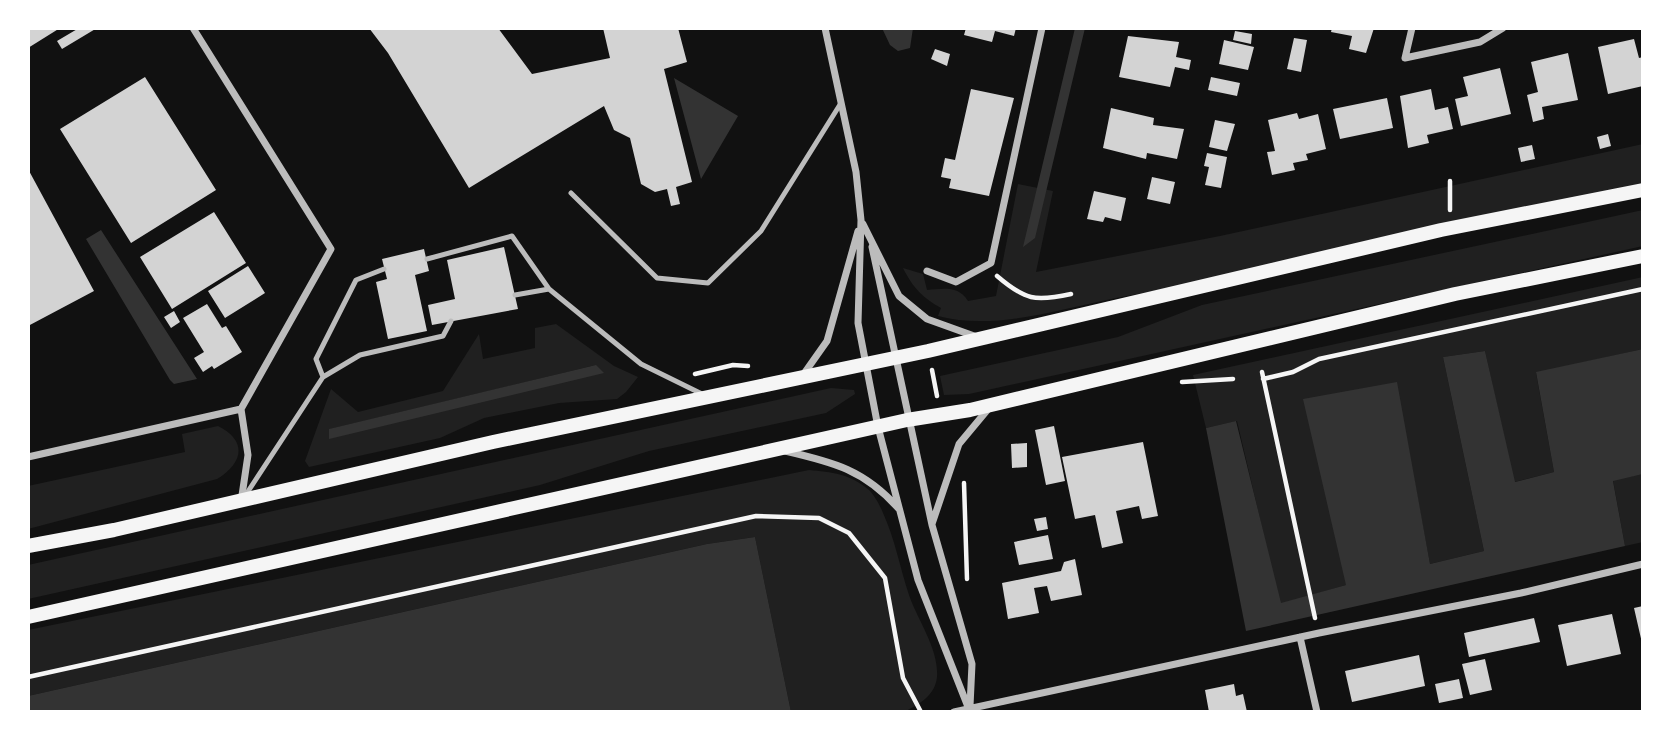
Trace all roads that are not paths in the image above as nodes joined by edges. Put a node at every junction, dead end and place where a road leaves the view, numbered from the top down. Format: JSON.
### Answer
{"nodes":[{"id":1,"x":192,"y":28,"type":"edge"},
{"id":2,"x":825,"y":28,"type":"edge"},
{"id":3,"x":1042,"y":28,"type":"edge"},
{"id":4,"x":1412,"y":28,"type":"edge"},
{"id":5,"x":1503,"y":28,"type":"edge"},
{"id":6,"x":841,"y":103,"type":"junction"},
{"id":7,"x":1643,"y":190,"type":"edge"},
{"id":8,"x":571,"y":194,"type":"dead end"},
{"id":9,"x":861,"y":220,"type":"junction"},
{"id":10,"x":873,"y":247,"type":"junction"},
{"id":11,"x":1643,"y":256,"type":"edge"},
{"id":12,"x":426,"y":260,"type":"dead end"},
{"id":13,"x":384,"y":269,"type":"dead end"},
{"id":14,"x":927,"y":271,"type":"dead end"},
{"id":15,"x":549,"y":289,"type":"junction"},
{"id":16,"x":515,"y":295,"type":"dead end"},
{"id":17,"x":451,"y":321,"type":"dead end"},
{"id":18,"x":979,"y":338,"type":"junction"},
{"id":19,"x":895,"y":356,"type":"junction"},
{"id":20,"x":866,"y":364,"type":"junction"},
{"id":21,"x":323,"y":377,"type":"junction"},
{"id":22,"x":801,"y":378,"type":"junction"},
{"id":23,"x":708,"y":397,"type":"junction"},
{"id":24,"x":993,"y":404,"type":"junction"},
{"id":25,"x":241,"y":409,"type":"junction"},
{"id":26,"x":907,"y":420,"type":"junction"},
{"id":27,"x":878,"y":427,"type":"junction"},
{"id":28,"x":777,"y":449,"type":"junction"},
{"id":29,"x":28,"y":457,"type":"edge"},
{"id":30,"x":241,"y":502,"type":"junction"},
{"id":31,"x":900,"y":511,"type":"junction"},
{"id":32,"x":932,"y":525,"type":"junction"},
{"id":33,"x":28,"y":546,"type":"edge"},
{"id":34,"x":1643,"y":564,"type":"edge"},
{"id":35,"x":28,"y":617,"type":"edge"},
{"id":36,"x":1300,"y":637,"type":"junction"},
{"id":37,"x":970,"y":711,"type":"edge"},
{"id":38,"x":954,"y":712,"type":"edge"},
{"id":39,"x":1317,"y":712,"type":"edge"}],
"edges":[{"from":1,"to":25,"type":"street"},
{"from":2,"to":6,"type":"street"},
{"from":3,"to":14,"type":"street"},
{"from":4,"to":5,"type":"street"},
{"from":6,"to":8,"type":"lane"},
{"from":6,"to":9,"type":"street"},
{"from":7,"to":18,"type":"main road"},
{"from":9,"to":10,"type":"street"},
{"from":9,"to":20,"type":"street"},
{"from":9,"to":22,"type":"street"},
{"from":10,"to":18,"type":"street"},
{"from":10,"to":19,"type":"street"},
{"from":11,"to":24,"type":"main road"},
{"from":12,"to":15,"type":"lane"},
{"from":13,"to":21,"type":"lane"},
{"from":15,"to":16,"type":"lane"},
{"from":15,"to":23,"type":"lane"},
{"from":17,"to":21,"type":"lane"},
{"from":18,"to":19,"type":"main road"},
{"from":19,"to":20,"type":"main road"},
{"from":19,"to":26,"type":"street"},
{"from":20,"to":22,"type":"main road"},
{"from":20,"to":27,"type":"street"},
{"from":21,"to":30,"type":"lane"},
{"from":22,"to":23,"type":"main road"},
{"from":23,"to":30,"type":"main road"},
{"from":24,"to":26,"type":"main road"},
{"from":24,"to":32,"type":"street"},
{"from":25,"to":29,"type":"street"},
{"from":25,"to":30,"type":"street"},
{"from":26,"to":27,"type":"main road"},
{"from":26,"to":32,"type":"street"},
{"from":27,"to":28,"type":"main road"},
{"from":27,"to":31,"type":"street"},
{"from":28,"to":31,"type":"street"},
{"from":28,"to":35,"type":"main road"},
{"from":30,"to":33,"type":"main road"},
{"from":31,"to":37,"type":"street"},
{"from":32,"to":37,"type":"street"},
{"from":34,"to":36,"type":"street"},
{"from":36,"to":37,"type":"street"},
{"from":36,"to":39,"type":"street"},
{"from":37,"to":38,"type":"street"}]}
